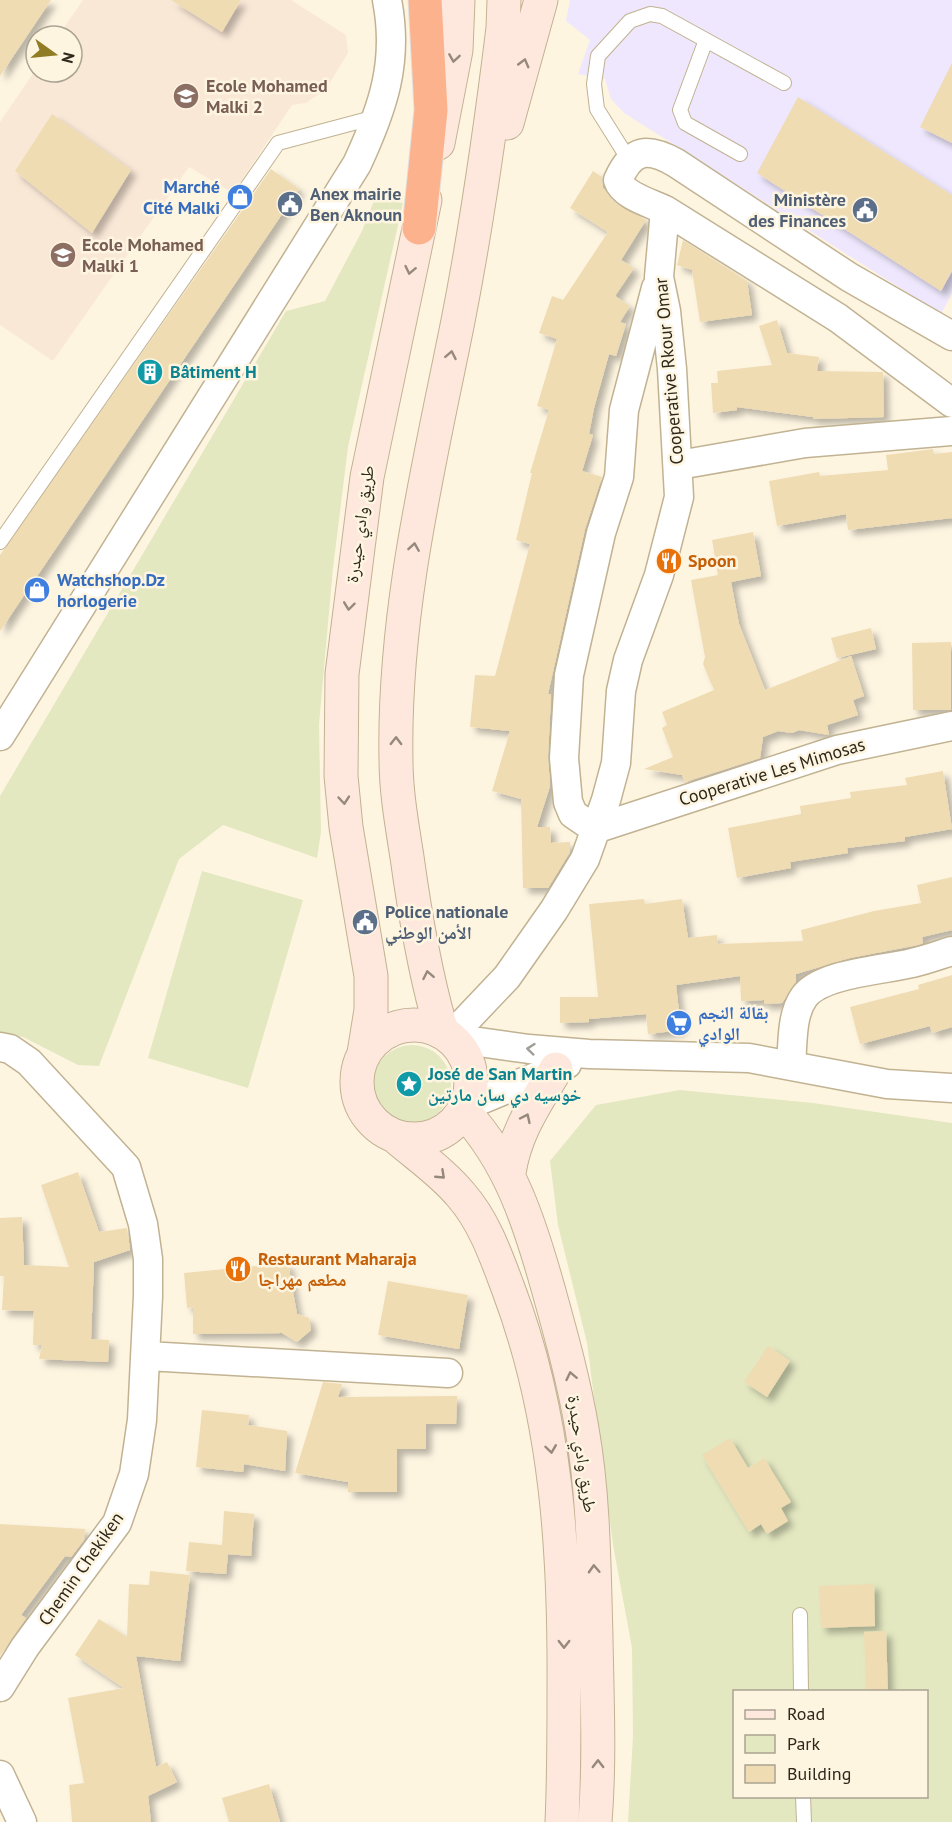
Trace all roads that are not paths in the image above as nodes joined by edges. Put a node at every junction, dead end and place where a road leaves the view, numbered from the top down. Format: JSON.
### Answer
{"nodes":[{"id":1,"x":387,"y":0,"type":"edge"},
{"id":2,"x":424,"y":0,"type":"edge"},
{"id":3,"x":458,"y":0,"type":"edge"},
{"id":4,"x":504,"y":0,"type":"edge"},
{"id":5,"x":541,"y":0,"type":"edge"},
{"id":6,"x":706,"y":40,"type":"junction"},
{"id":7,"x":784,"y":83,"type":"dead end"},
{"id":8,"x":376,"y":117,"type":"junction"},
{"id":9,"x":740,"y":154,"type":"dead end"},
{"id":10,"x":629,"y":160,"type":"junction"},
{"id":11,"x":665,"y":210,"type":"junction"},
{"id":12,"x":477,"y":219,"type":"junction"},
{"id":13,"x":419,"y":228,"type":"junction"},
{"id":14,"x":659,"y":277,"type":"junction"},
{"id":15,"x":951,"y":331,"type":"edge"},
{"id":16,"x":952,"y":403,"type":"edge"},
{"id":17,"x":952,"y":431,"type":"edge"},
{"id":18,"x":679,"y":465,"type":"junction"},
{"id":19,"x":0,"y":542,"type":"edge"},
{"id":20,"x":952,"y":726,"type":"edge"},
{"id":21,"x":0,"y":736,"type":"edge"},
{"id":22,"x":595,"y":829,"type":"junction"},
{"id":23,"x":952,"y":951,"type":"edge"},
{"id":24,"x":448,"y":1036,"type":"junction"},
{"id":25,"x":0,"y":1047,"type":"edge"},
{"id":26,"x":364,"y":1053,"type":"junction"},
{"id":27,"x":589,"y":1054,"type":"junction"},
{"id":28,"x":791,"y":1064,"type":"junction"},
{"id":29,"x":556,"y":1069,"type":"junction"},
{"id":30,"x":952,"y":1088,"type":"edge"},
{"id":31,"x":465,"y":1108,"type":"junction"},
{"id":32,"x":397,"y":1138,"type":"junction"},
{"id":33,"x":509,"y":1173,"type":"junction"},
{"id":34,"x":147,"y":1356,"type":"junction"},
{"id":35,"x":448,"y":1373,"type":"dead end"},
{"id":36,"x":800,"y":1615,"type":"dead end"},
{"id":37,"x":0,"y":1688,"type":"edge"},
{"id":38,"x":801,"y":1690,"type":"edge"},
{"id":39,"x":0,"y":1775,"type":"edge"},
{"id":40,"x":803,"y":1798,"type":"edge"},
{"id":41,"x":22,"y":1822,"type":"edge"},
{"id":42,"x":562,"y":1822,"type":"edge"},
{"id":43,"x":595,"y":1822,"type":"edge"},
{"id":44,"x":804,"y":1822,"type":"edge"}],
"edges":[{"from":1,"to":8,"type":"street"},
{"from":2,"to":13,"type":"highway"},
{"from":3,"to":13,"type":"main road","name":"طريق وادي حيدرة","one_way":true},
{"from":4,"to":12,"type":"main road"},
{"from":12,"to":5,"type":"main road","one_way":true},
{"from":6,"to":7,"type":"lane"},
{"from":6,"to":9,"type":"lane"},
{"from":6,"to":10,"type":"lane"},
{"from":8,"to":19,"type":"lane"},
{"from":8,"to":21,"type":"street"},
{"from":10,"to":11,"type":"street"},
{"from":10,"to":15,"type":"street"},
{"from":11,"to":14,"type":"street","name":"Cooperative Rkour Omar"},
{"from":11,"to":16,"type":"street"},
{"from":24,"to":12,"type":"main road","one_way":true},
{"from":13,"to":26,"type":"main road","name":"طريق وادي حيدرة","one_way":true},
{"from":14,"to":18,"type":"street","name":"Cooperative Rkour Omar"},
{"from":14,"to":22,"type":"street"},
{"from":17,"to":18,"type":"street"},
{"from":18,"to":22,"type":"street","name":"Cooperative Rkour Omar"},
{"from":20,"to":22,"type":"street","name":"Cooperative Les Mimosas"},
{"from":22,"to":24,"type":"street","name":"Cooperative Rkour Omar"},
{"from":23,"to":28,"type":"street"},
{"from":24,"to":26,"type":"main road"},
{"from":27,"to":24,"type":"street","one_way":true},
{"from":24,"to":31,"type":"main road"},
{"from":25,"to":34,"type":"street","name":"Chemin Chekiken"},
{"from":26,"to":32,"type":"main road"},
{"from":27,"to":28,"type":"street"},
{"from":27,"to":29,"type":"street"},
{"from":28,"to":30,"type":"street"},
{"from":29,"to":31,"type":"street"},
{"from":33,"to":29,"type":"main road","one_way":true},
{"from":31,"to":32,"type":"main road"},
{"from":31,"to":33,"type":"main road","name":"طريق وادي حيدرة"},
{"from":32,"to":42,"type":"main road","name":"طريق وادي حيدرة","one_way":true},
{"from":43,"to":33,"type":"main road","name":"طريق وادي حيدرة","one_way":true},
{"from":34,"to":35,"type":"street"},
{"from":34,"to":37,"type":"street","name":"Chemin Chekiken"},
{"from":36,"to":38,"type":"lane"},
{"from":39,"to":41,"type":"street"},
{"from":40,"to":44,"type":"lane"}]}
